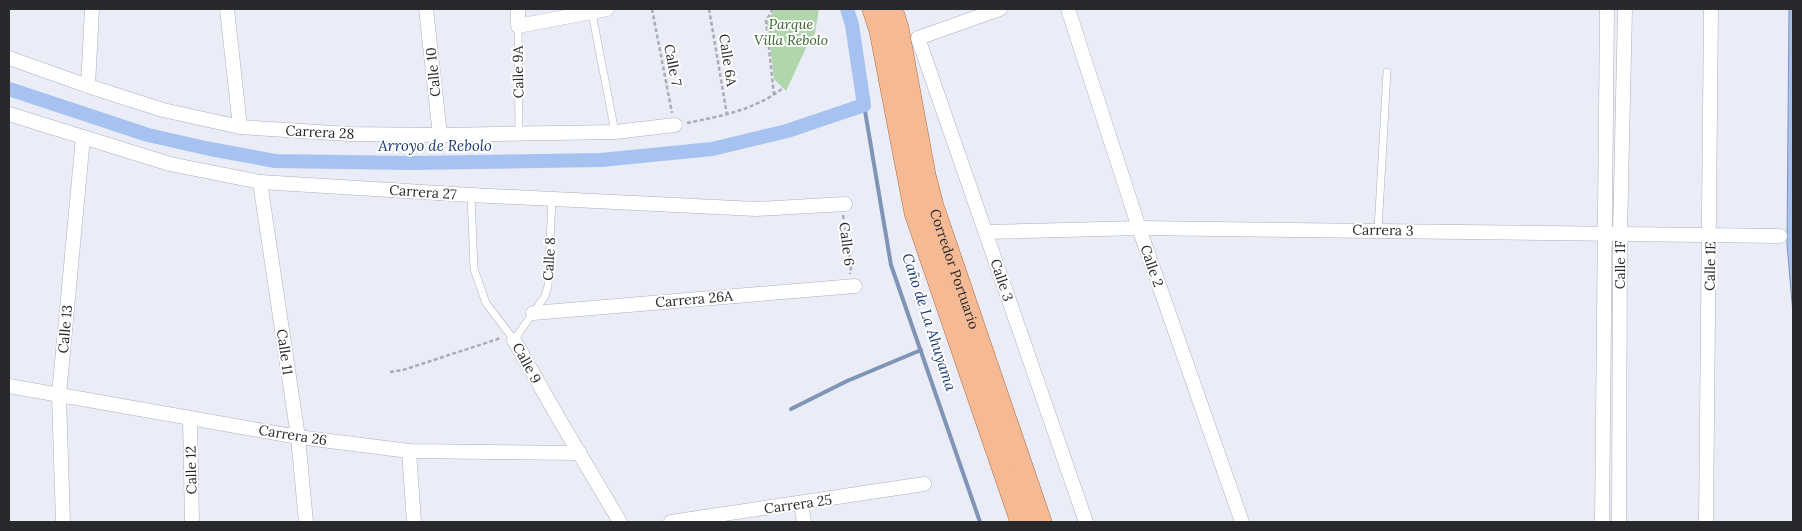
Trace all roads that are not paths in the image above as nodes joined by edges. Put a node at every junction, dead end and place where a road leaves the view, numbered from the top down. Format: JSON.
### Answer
{"nodes":[{"id":1,"x":92,"y":9,"type":"edge"},
{"id":2,"x":227,"y":9,"type":"edge"},
{"id":3,"x":426,"y":9,"type":"edge"},
{"id":4,"x":518,"y":9,"type":"edge"},
{"id":5,"x":607,"y":9,"type":"edge"},
{"id":6,"x":873,"y":9,"type":"edge"},
{"id":7,"x":892,"y":9,"type":"edge"},
{"id":8,"x":1000,"y":9,"type":"edge"},
{"id":9,"x":1068,"y":9,"type":"edge"},
{"id":10,"x":1607,"y":9,"type":"edge"},
{"id":11,"x":1625,"y":9,"type":"edge"},
{"id":12,"x":1711,"y":9,"type":"edge"},
{"id":13,"x":592,"y":13,"type":"junction"},
{"id":14,"x":518,"y":26,"type":"junction"},
{"id":15,"x":900,"y":37,"type":"junction"},
{"id":16,"x":9,"y":58,"type":"edge"},
{"id":17,"x":1387,"y":72,"type":"dead end"},
{"id":18,"x":88,"y":86,"type":"junction"},
{"id":19,"x":9,"y":114,"type":"edge"},
{"id":20,"x":675,"y":125,"type":"road end"},
{"id":21,"x":240,"y":127,"type":"junction"},
{"id":22,"x":615,"y":132,"type":"junction"},
{"id":23,"x":519,"y":134,"type":"junction"},
{"id":24,"x":83,"y":136,"type":"junction"},
{"id":25,"x":440,"y":136,"type":"junction"},
{"id":26,"x":260,"y":182,"type":"junction"},
{"id":27,"x":471,"y":195,"type":"junction"},
{"id":28,"x":552,"y":198,"type":"junction"},
{"id":29,"x":840,"y":205,"type":"road end"},
{"id":30,"x":1139,"y":228,"type":"junction"},
{"id":31,"x":1378,"y":230,"type":"junction"},
{"id":32,"x":986,"y":232,"type":"junction"},
{"id":33,"x":1604,"y":232,"type":"junction"},
{"id":34,"x":1620,"y":233,"type":"junction"},
{"id":35,"x":1710,"y":234,"type":"junction"},
{"id":36,"x":1780,"y":236,"type":"dead end"},
{"id":37,"x":852,"y":286,"type":"road end"},
{"id":38,"x":533,"y":313,"type":"junction"},
{"id":39,"x":512,"y":337,"type":"junction"},
{"id":40,"x":9,"y":386,"type":"edge"},
{"id":41,"x":59,"y":395,"type":"junction"},
{"id":42,"x":190,"y":418,"type":"junction"},
{"id":43,"x":298,"y":437,"type":"junction"},
{"id":44,"x":409,"y":451,"type":"junction"},
{"id":45,"x":580,"y":454,"type":"junction"},
{"id":46,"x":924,"y":484,"type":"dead end"},
{"id":47,"x":1602,"y":489,"type":"junction"},
{"id":48,"x":1619,"y":490,"type":"junction"},
{"id":49,"x":801,"y":504,"type":"junction"},
{"id":50,"x":63,"y":522,"type":"edge"},
{"id":51,"x":192,"y":522,"type":"edge"},
{"id":52,"x":306,"y":522,"type":"edge"},
{"id":53,"x":414,"y":522,"type":"edge"},
{"id":54,"x":620,"y":522,"type":"edge"},
{"id":55,"x":671,"y":522,"type":"edge"},
{"id":56,"x":804,"y":522,"type":"edge"},
{"id":57,"x":1021,"y":522,"type":"edge"},
{"id":58,"x":1041,"y":522,"type":"edge"},
{"id":59,"x":1086,"y":522,"type":"edge"},
{"id":60,"x":1242,"y":522,"type":"edge"},
{"id":61,"x":1602,"y":522,"type":"edge"},
{"id":62,"x":1619,"y":522,"type":"edge"},
{"id":63,"x":1706,"y":522,"type":"edge"}],
"edges":[{"from":1,"to":18,"type":"street"},
{"from":2,"to":21,"type":"street"},
{"from":3,"to":25,"type":"street","name":"Calle 10"},
{"from":4,"to":14,"type":"street","name":"Calle 9A"},
{"from":5,"to":13,"type":"street"},
{"from":6,"to":15,"type":"main road","name":"Corredor Portuario"},
{"from":7,"to":15,"type":"main road","name":"Corredor Portuario"},
{"from":8,"to":15,"type":"street"},
{"from":9,"to":30,"type":"street","name":"Calle 2"},
{"from":10,"to":33,"type":"street","name":"Calle 1F"},
{"from":11,"to":34,"type":"street","name":"Calle 1F"},
{"from":12,"to":35,"type":"street","name":"Calle 1E"},
{"from":13,"to":14,"type":"street"},
{"from":13,"to":22,"type":"lane"},
{"from":14,"to":23,"type":"lane","name":"Calle 9A"},
{"from":15,"to":32,"type":"street","name":"Calle 3"},
{"from":15,"to":57,"type":"main road","name":"Corredor Portuario"},
{"from":15,"to":58,"type":"main road","name":"Corredor Portuario"},
{"from":16,"to":18,"type":"street","name":"Carrera 28"},
{"from":17,"to":31,"type":"lane"},
{"from":18,"to":21,"type":"street","name":"Carrera 28"},
{"from":19,"to":24,"type":"street","name":"Carrera 27"},
{"from":20,"to":22,"type":"street","name":"Carrera 28"},
{"from":21,"to":25,"type":"street","name":"Carrera 28"},
{"from":22,"to":23,"type":"street","name":"Carrera 28"},
{"from":23,"to":25,"type":"street","name":"Carrera 28"},
{"from":24,"to":26,"type":"street","name":"Carrera 27"},
{"from":24,"to":41,"type":"street","name":"Calle 13"},
{"from":26,"to":27,"type":"street","name":"Carrera 27"},
{"from":26,"to":43,"type":"street","name":"Calle 11"},
{"from":27,"to":28,"type":"street","name":"Carrera 27"},
{"from":27,"to":39,"type":"lane","name":"Calle 9"},
{"from":28,"to":29,"type":"street","name":"Carrera 27"},
{"from":28,"to":38,"type":"lane","name":"Calle 8"},
{"from":30,"to":31,"type":"street","name":"Carrera 3"},
{"from":30,"to":32,"type":"street","name":"Carrera 3"},
{"from":30,"to":60,"type":"street","name":"Calle 2"},
{"from":31,"to":33,"type":"street","name":"Carrera 3"},
{"from":32,"to":59,"type":"street","name":"Calle 3"},
{"from":33,"to":34,"type":"street","name":"Carrera 3"},
{"from":33,"to":47,"type":"street","name":"Calle 1F"},
{"from":34,"to":35,"type":"street","name":"Carrera 3"},
{"from":34,"to":48,"type":"street","name":"Calle 1F"},
{"from":35,"to":36,"type":"street","name":"Carrera 3"},
{"from":35,"to":63,"type":"street","name":"Calle 1E"},
{"from":37,"to":38,"type":"street","name":"Carrera 26A"},
{"from":38,"to":39,"type":"lane","name":"Calle 8"},
{"from":39,"to":45,"type":"street","name":"Calle 9"},
{"from":40,"to":41,"type":"street","name":"Carrera 26"},
{"from":41,"to":42,"type":"street","name":"Carrera 26"},
{"from":41,"to":50,"type":"street","name":"Calle 13"},
{"from":42,"to":43,"type":"street","name":"Carrera 26"},
{"from":42,"to":51,"type":"street","name":"Calle 12"},
{"from":43,"to":44,"type":"street","name":"Carrera 26"},
{"from":43,"to":52,"type":"street","name":"Calle 11"},
{"from":44,"to":45,"type":"street","name":"Carrera 26"},
{"from":44,"to":53,"type":"street"},
{"from":45,"to":54,"type":"street","name":"Calle 9"},
{"from":46,"to":49,"type":"street","name":"Carrera 25"},
{"from":47,"to":48,"type":"street"},
{"from":47,"to":61,"type":"street","name":"Calle 1F"},
{"from":48,"to":62,"type":"street","name":"Calle 1F"},
{"from":49,"to":55,"type":"street","name":"Carrera 25"},
{"from":49,"to":56,"type":"street"}]}
